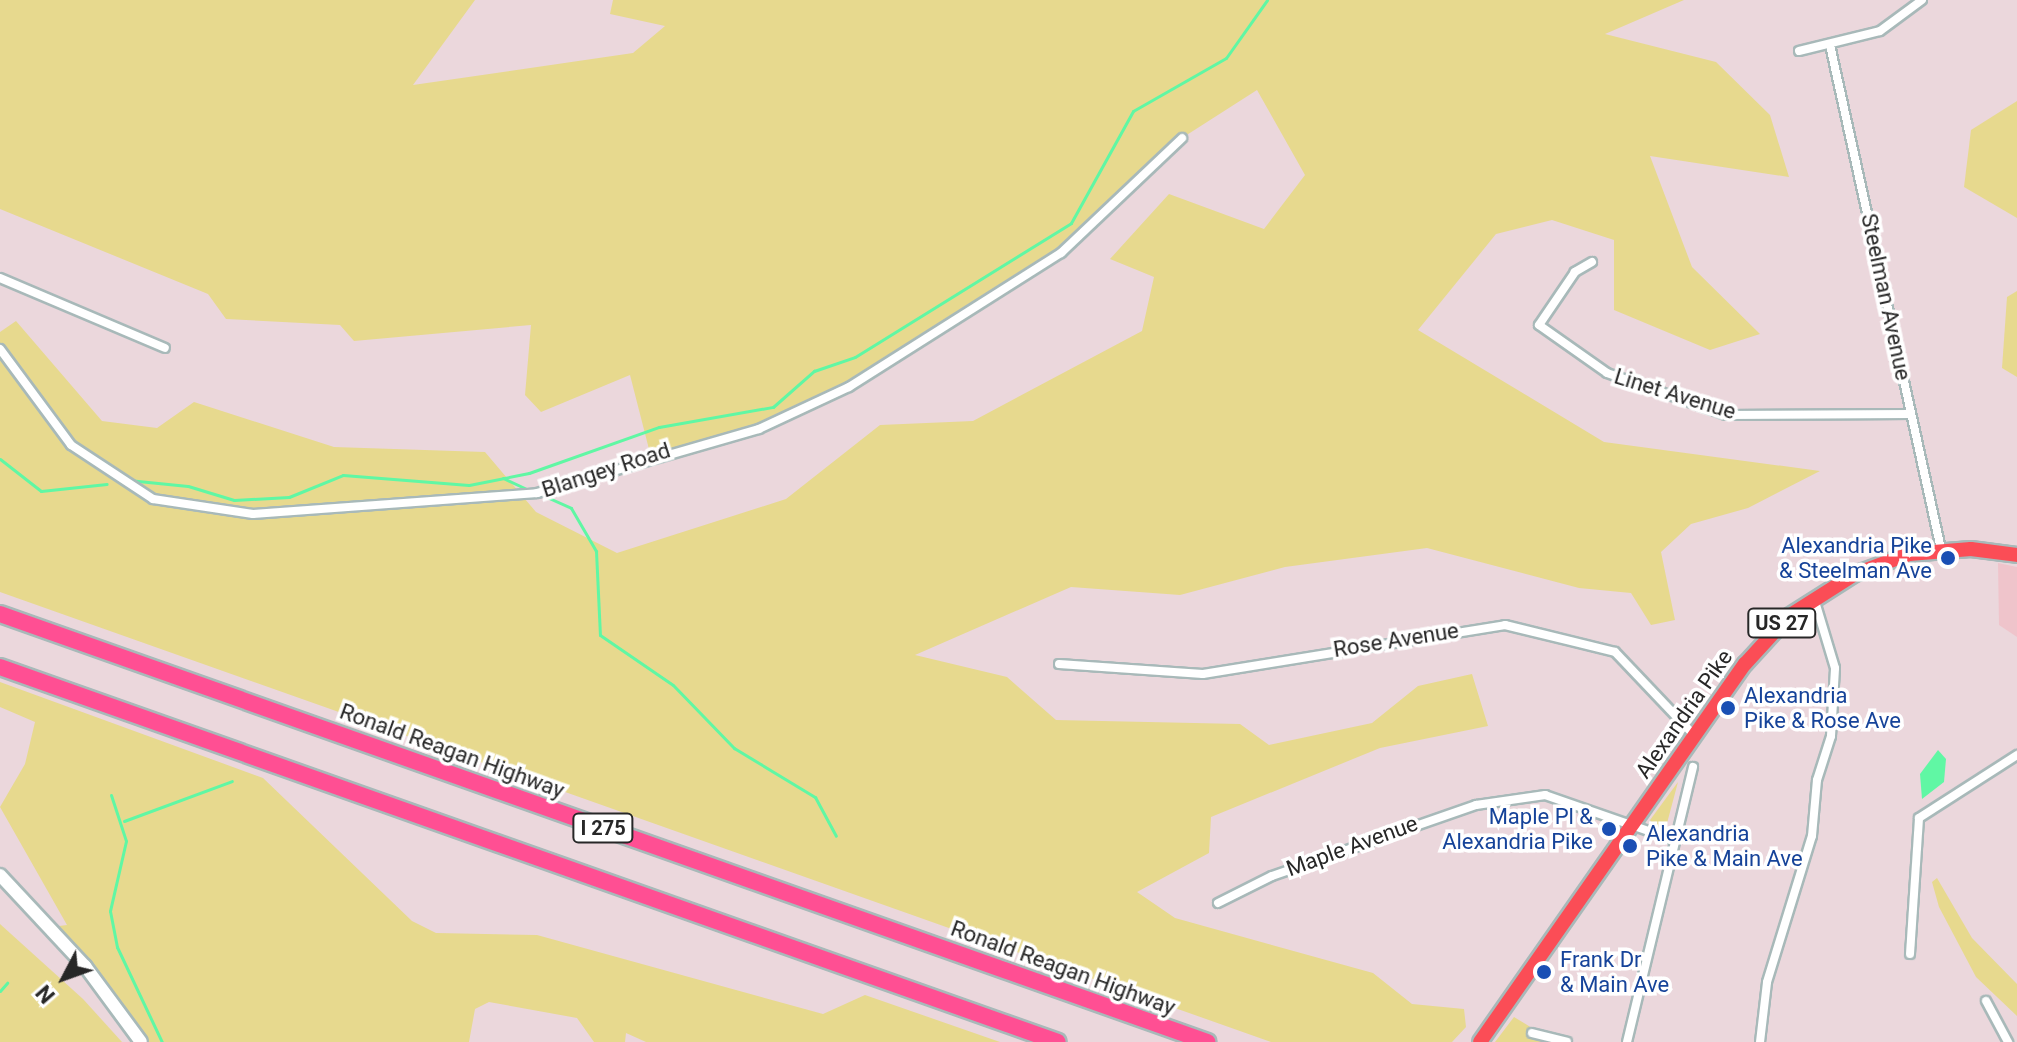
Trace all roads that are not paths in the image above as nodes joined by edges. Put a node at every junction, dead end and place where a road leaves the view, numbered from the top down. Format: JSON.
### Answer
{"nodes":[{"id":1,"x":1922,"y":0,"type":"edge"},
{"id":2,"x":1830,"y":45,"type":"junction"},
{"id":3,"x":1799,"y":51,"type":"dead end"},
{"id":4,"x":1182,"y":138,"type":"dead end"},
{"id":5,"x":1592,"y":262,"type":"dead end"},
{"id":6,"x":0,"y":278,"type":"edge"},
{"id":7,"x":165,"y":348,"type":"dead end"},
{"id":8,"x":0,"y":349,"type":"edge"},
{"id":9,"x":1911,"y":414,"type":"junction"},
{"id":10,"x":1941,"y":549,"type":"junction"},
{"id":11,"x":2017,"y":555,"type":"edge"},
{"id":12,"x":1814,"y":598,"type":"junction"},
{"id":13,"x":0,"y":614,"type":"edge"},
{"id":14,"x":1059,"y":664,"type":"dead end"},
{"id":15,"x":0,"y":667,"type":"edge"},
{"id":16,"x":1695,"y":736,"type":"junction"},
{"id":17,"x":2017,"y":755,"type":"edge"},
{"id":18,"x":1693,"y":767,"type":"dead end"},
{"id":19,"x":1631,"y":827,"type":"junction"},
{"id":20,"x":1674,"y":840,"type":"junction"},
{"id":21,"x":0,"y":875,"type":"edge"},
{"id":22,"x":1218,"y":903,"type":"dead end"},
{"id":23,"x":1910,"y":954,"type":"dead end"},
{"id":24,"x":1986,"y":1001,"type":"dead end"},
{"id":25,"x":1532,"y":1033,"type":"dead end"},
{"id":26,"x":1480,"y":1041,"type":"edge"},
{"id":27,"x":141,"y":1042,"type":"edge"},
{"id":28,"x":1058,"y":1042,"type":"edge"},
{"id":29,"x":1207,"y":1042,"type":"edge"},
{"id":30,"x":1567,"y":1042,"type":"edge"},
{"id":31,"x":1627,"y":1042,"type":"edge"},
{"id":32,"x":1760,"y":1042,"type":"edge"},
{"id":33,"x":2008,"y":1042,"type":"edge"}],
"edges":[{"from":1,"to":2,"type":"street"},
{"from":2,"to":3,"type":"street"},
{"from":2,"to":9,"type":"street","name":"Steelman Avenue"},
{"from":4,"to":8,"type":"street","name":"Blangey Road"},
{"from":5,"to":9,"type":"street","name":"Linet Avenue"},
{"from":6,"to":7,"type":"street"},
{"from":9,"to":10,"type":"street","name":"Steelman Avenue"},
{"from":10,"to":11,"type":"main road","name":"Alexandria Pike","number":"US 27"},
{"from":10,"to":12,"type":"main road","name":"Alexandria Pike","number":"US 27"},
{"from":12,"to":16,"type":"main road","name":"Alexandria Pike","number":"US 27"},
{"from":12,"to":32,"type":"street"},
{"from":13,"to":29,"type":"highway","name":"Ronald Reagan Highway","number":"I 275"},
{"from":14,"to":16,"type":"street","name":"Rose Avenue"},
{"from":15,"to":28,"type":"highway","number":"I 275"},
{"from":16,"to":19,"type":"main road","name":"Alexandria Pike","number":"US 27"},
{"from":17,"to":23,"type":"street"},
{"from":18,"to":20,"type":"street","name":"Alexandria Pike"},
{"from":19,"to":20,"type":"street","name":"Maple Avenue"},
{"from":19,"to":22,"type":"street","name":"Maple Avenue"},
{"from":19,"to":26,"type":"main road","name":"Alexandria Pike","number":"US 27"},
{"from":20,"to":31,"type":"street","name":"Alexandria Pike"},
{"from":21,"to":27,"type":"street"},
{"from":24,"to":33,"type":"street"},
{"from":25,"to":30,"type":"street"}]}
